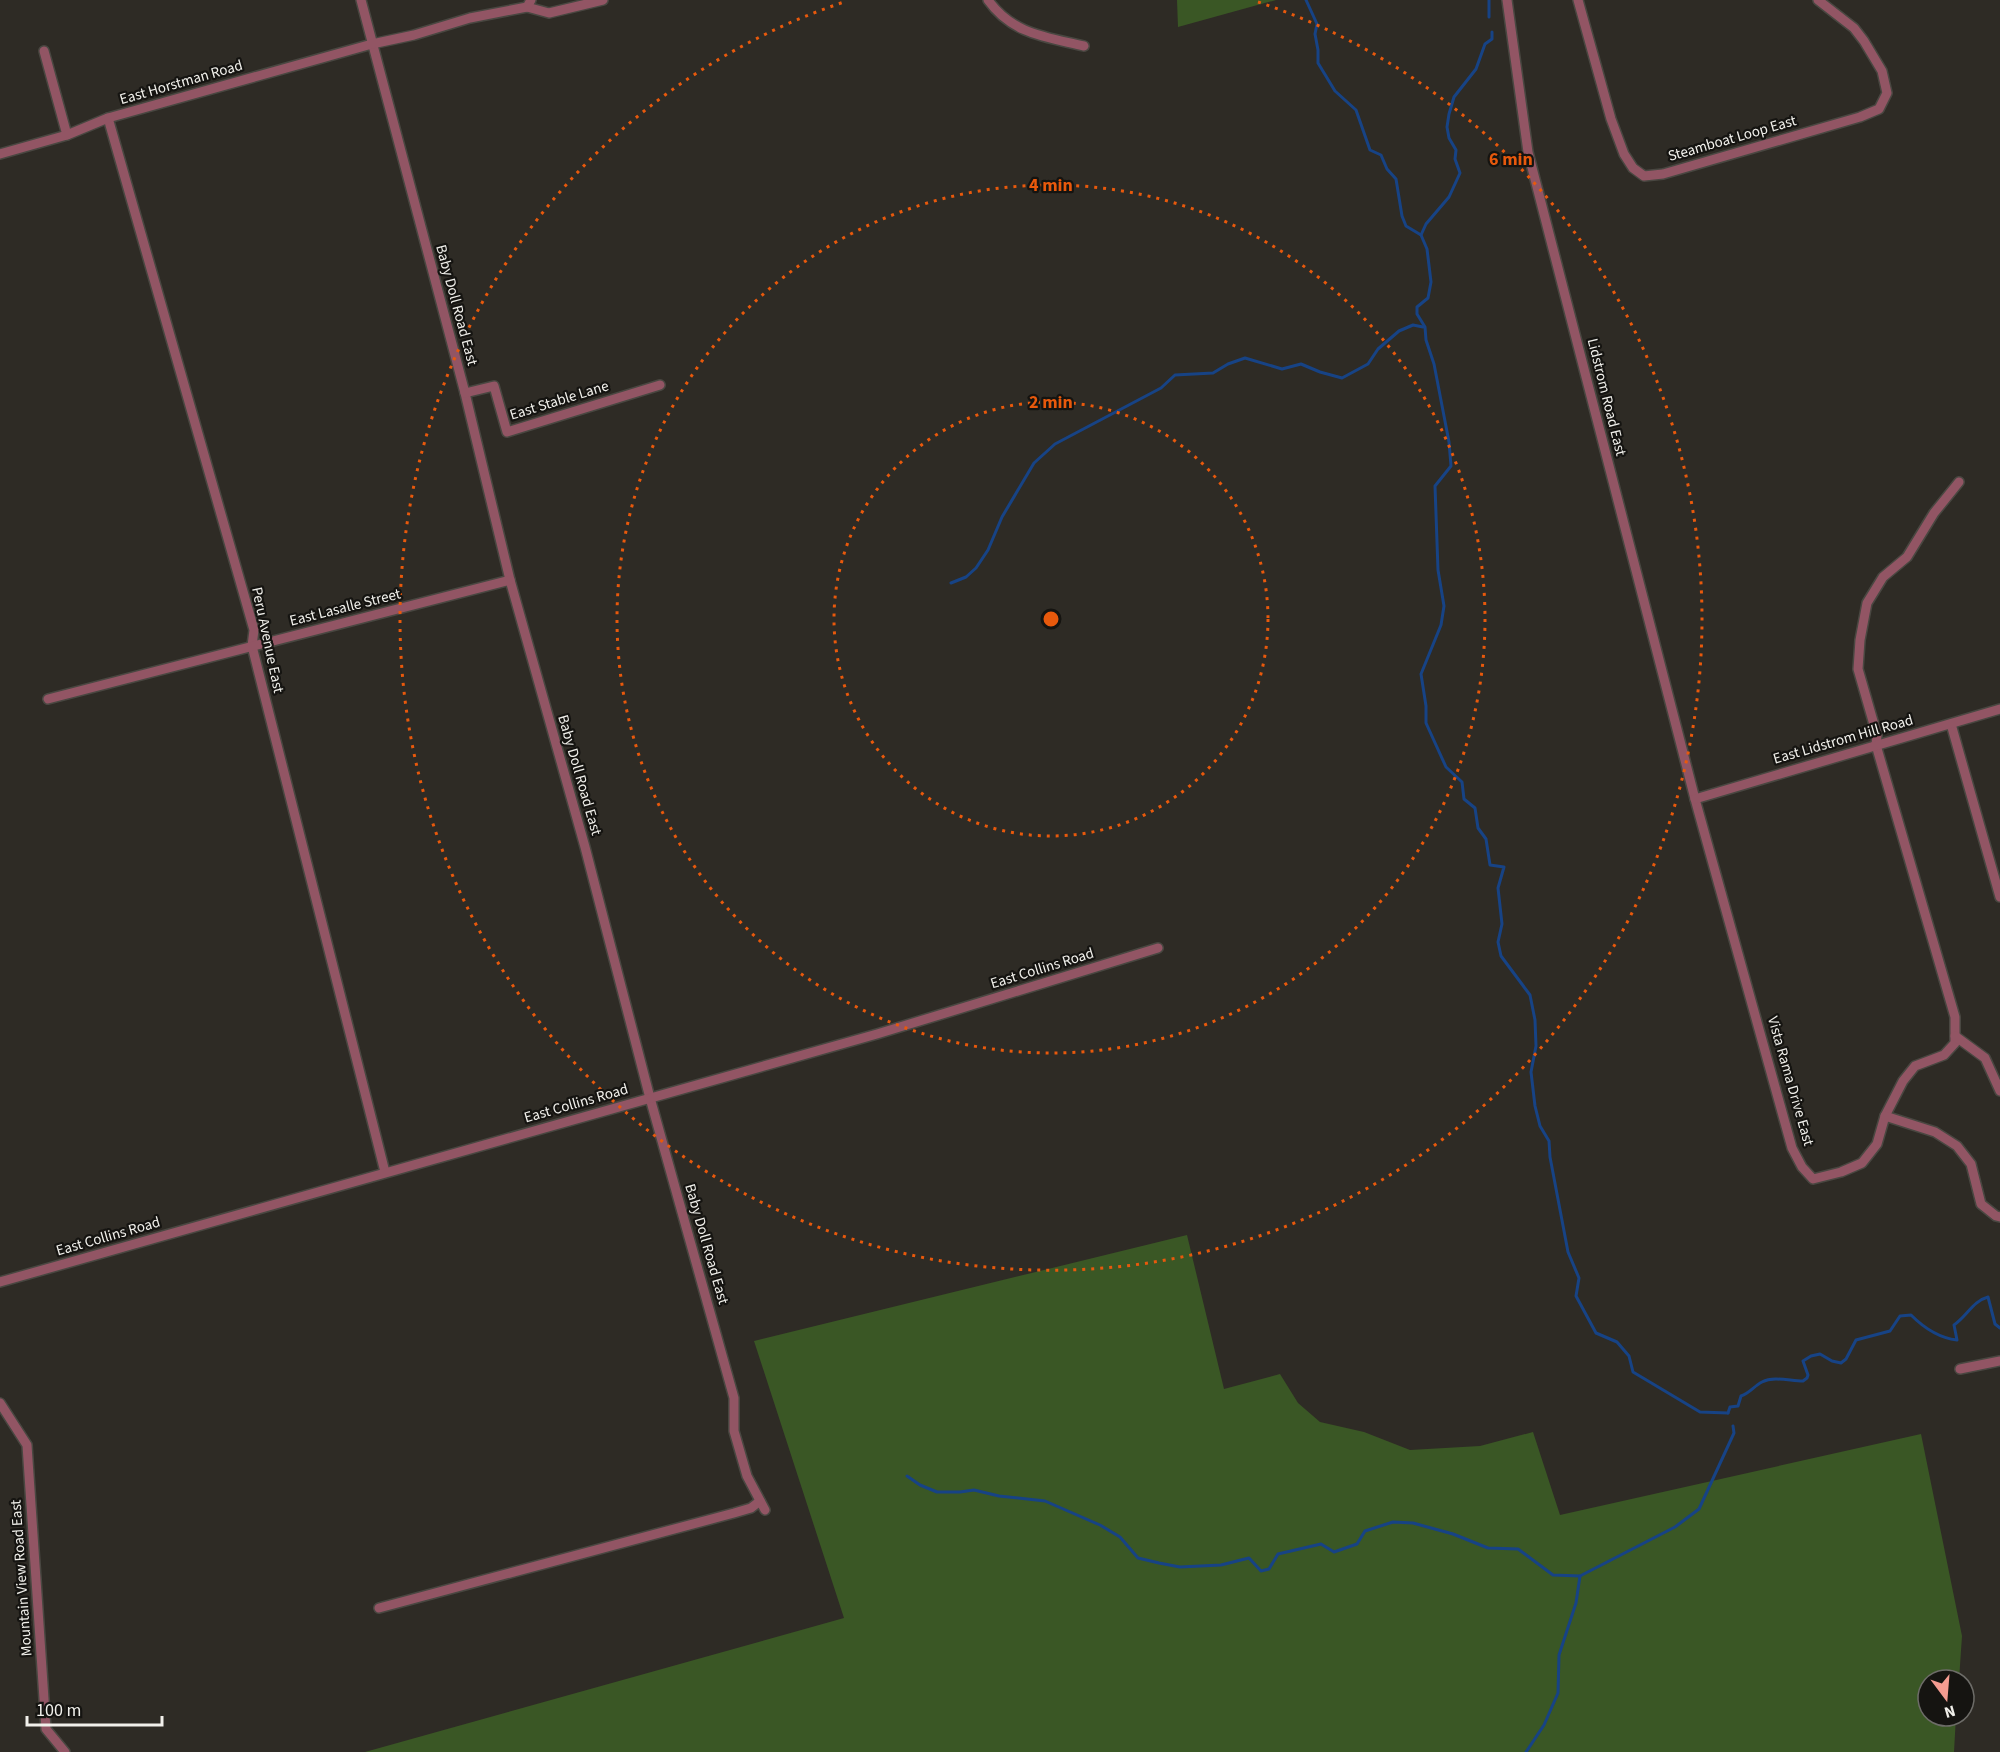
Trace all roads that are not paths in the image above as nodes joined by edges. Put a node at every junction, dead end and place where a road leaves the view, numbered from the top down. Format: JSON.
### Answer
{"nodes":[{"id":1,"x":361,"y":0,"type":"edge"},
{"id":2,"x":603,"y":0,"type":"edge"},
{"id":3,"x":988,"y":0,"type":"edge"},
{"id":4,"x":1508,"y":0,"type":"edge"},
{"id":5,"x":1578,"y":0,"type":"edge"},
{"id":6,"x":1818,"y":0,"type":"edge"},
{"id":7,"x":529,"y":3,"type":"edge"},
{"id":8,"x":372,"y":44,"type":"junction"},
{"id":9,"x":1084,"y":46,"type":"dead end"},
{"id":10,"x":44,"y":51,"type":"dead end"},
{"id":11,"x":108,"y":118,"type":"junction"},
{"id":12,"x":67,"y":135,"type":"junction"},
{"id":13,"x":0,"y":154,"type":"edge"},
{"id":14,"x":660,"y":385,"type":"dead end"},
{"id":15,"x":465,"y":393,"type":"junction"},
{"id":16,"x":1959,"y":482,"type":"dead end"},
{"id":17,"x":510,"y":580,"type":"junction"},
{"id":18,"x":252,"y":646,"type":"junction"},
{"id":19,"x":48,"y":699,"type":"dead end"},
{"id":20,"x":2000,"y":709,"type":"edge"},
{"id":21,"x":1951,"y":723,"type":"junction"},
{"id":22,"x":1876,"y":745,"type":"junction"},
{"id":23,"x":1695,"y":799,"type":"junction"},
{"id":24,"x":2000,"y":897,"type":"edge"},
{"id":25,"x":1158,"y":948,"type":"dead end"},
{"id":26,"x":1955,"y":1036,"type":"junction"},
{"id":27,"x":2000,"y":1092,"type":"edge"},
{"id":28,"x":650,"y":1098,"type":"junction"},
{"id":29,"x":1885,"y":1116,"type":"junction"},
{"id":30,"x":385,"y":1172,"type":"junction"},
{"id":31,"x":2000,"y":1216,"type":"edge"},
{"id":32,"x":0,"y":1282,"type":"edge"},
{"id":33,"x":2000,"y":1361,"type":"edge"},
{"id":34,"x":1960,"y":1369,"type":"dead end"},
{"id":35,"x":0,"y":1403,"type":"edge"},
{"id":36,"x":760,"y":1501,"type":"junction"},
{"id":37,"x":765,"y":1510,"type":"dead end"},
{"id":38,"x":379,"y":1608,"type":"dead end"},
{"id":39,"x":65,"y":1752,"type":"edge"}],
"edges":[{"from":1,"to":8,"type":"street","name":"Baby Doll Road East"},
{"from":2,"to":7,"type":"street","name":"East Horstman Road"},
{"from":3,"to":9,"type":"street"},
{"from":4,"to":23,"type":"street","name":"Lidstrom Road East"},
{"from":5,"to":6,"type":"street","name":"Steamboat Loop East"},
{"from":7,"to":8,"type":"street","name":"East Horstman Road"},
{"from":8,"to":11,"type":"street","name":"East Horstman Road"},
{"from":8,"to":15,"type":"street","name":"Baby Doll Road East"},
{"from":10,"to":12,"type":"street"},
{"from":11,"to":12,"type":"street","name":"East Horstman Road"},
{"from":11,"to":18,"type":"street","name":"Peru Avenue East"},
{"from":12,"to":13,"type":"street","name":"East Horstman Road"},
{"from":14,"to":15,"type":"street","name":"East Stable Lane"},
{"from":15,"to":17,"type":"street","name":"Baby Doll Road East"},
{"from":16,"to":22,"type":"street"},
{"from":17,"to":18,"type":"street","name":"East Lasalle Street"},
{"from":17,"to":28,"type":"street","name":"Baby Doll Road East"},
{"from":18,"to":19,"type":"street","name":"East Lasalle Street"},
{"from":18,"to":30,"type":"street","name":"Peru Avenue East"},
{"from":20,"to":21,"type":"street","name":"East Lidstrom Hill Road"},
{"from":21,"to":22,"type":"street","name":"East Lidstrom Hill Road"},
{"from":21,"to":24,"type":"street"},
{"from":22,"to":23,"type":"street","name":"East Lidstrom Hill Road"},
{"from":22,"to":26,"type":"street"},
{"from":23,"to":29,"type":"street","name":"Vista Rama Drive East"},
{"from":25,"to":28,"type":"street","name":"East Collins Road"},
{"from":26,"to":27,"type":"street"},
{"from":26,"to":29,"type":"street","name":"Vista Rama Drive East"},
{"from":28,"to":30,"type":"street","name":"East Collins Road"},
{"from":28,"to":36,"type":"street","name":"Baby Doll Road East"},
{"from":29,"to":31,"type":"street"},
{"from":30,"to":32,"type":"street","name":"East Collins Road"},
{"from":33,"to":34,"type":"street"},
{"from":35,"to":39,"type":"street","name":"Mountain View Road East"},
{"from":36,"to":37,"type":"street","name":"Baby Doll Road East"},
{"from":36,"to":38,"type":"street"}]}
